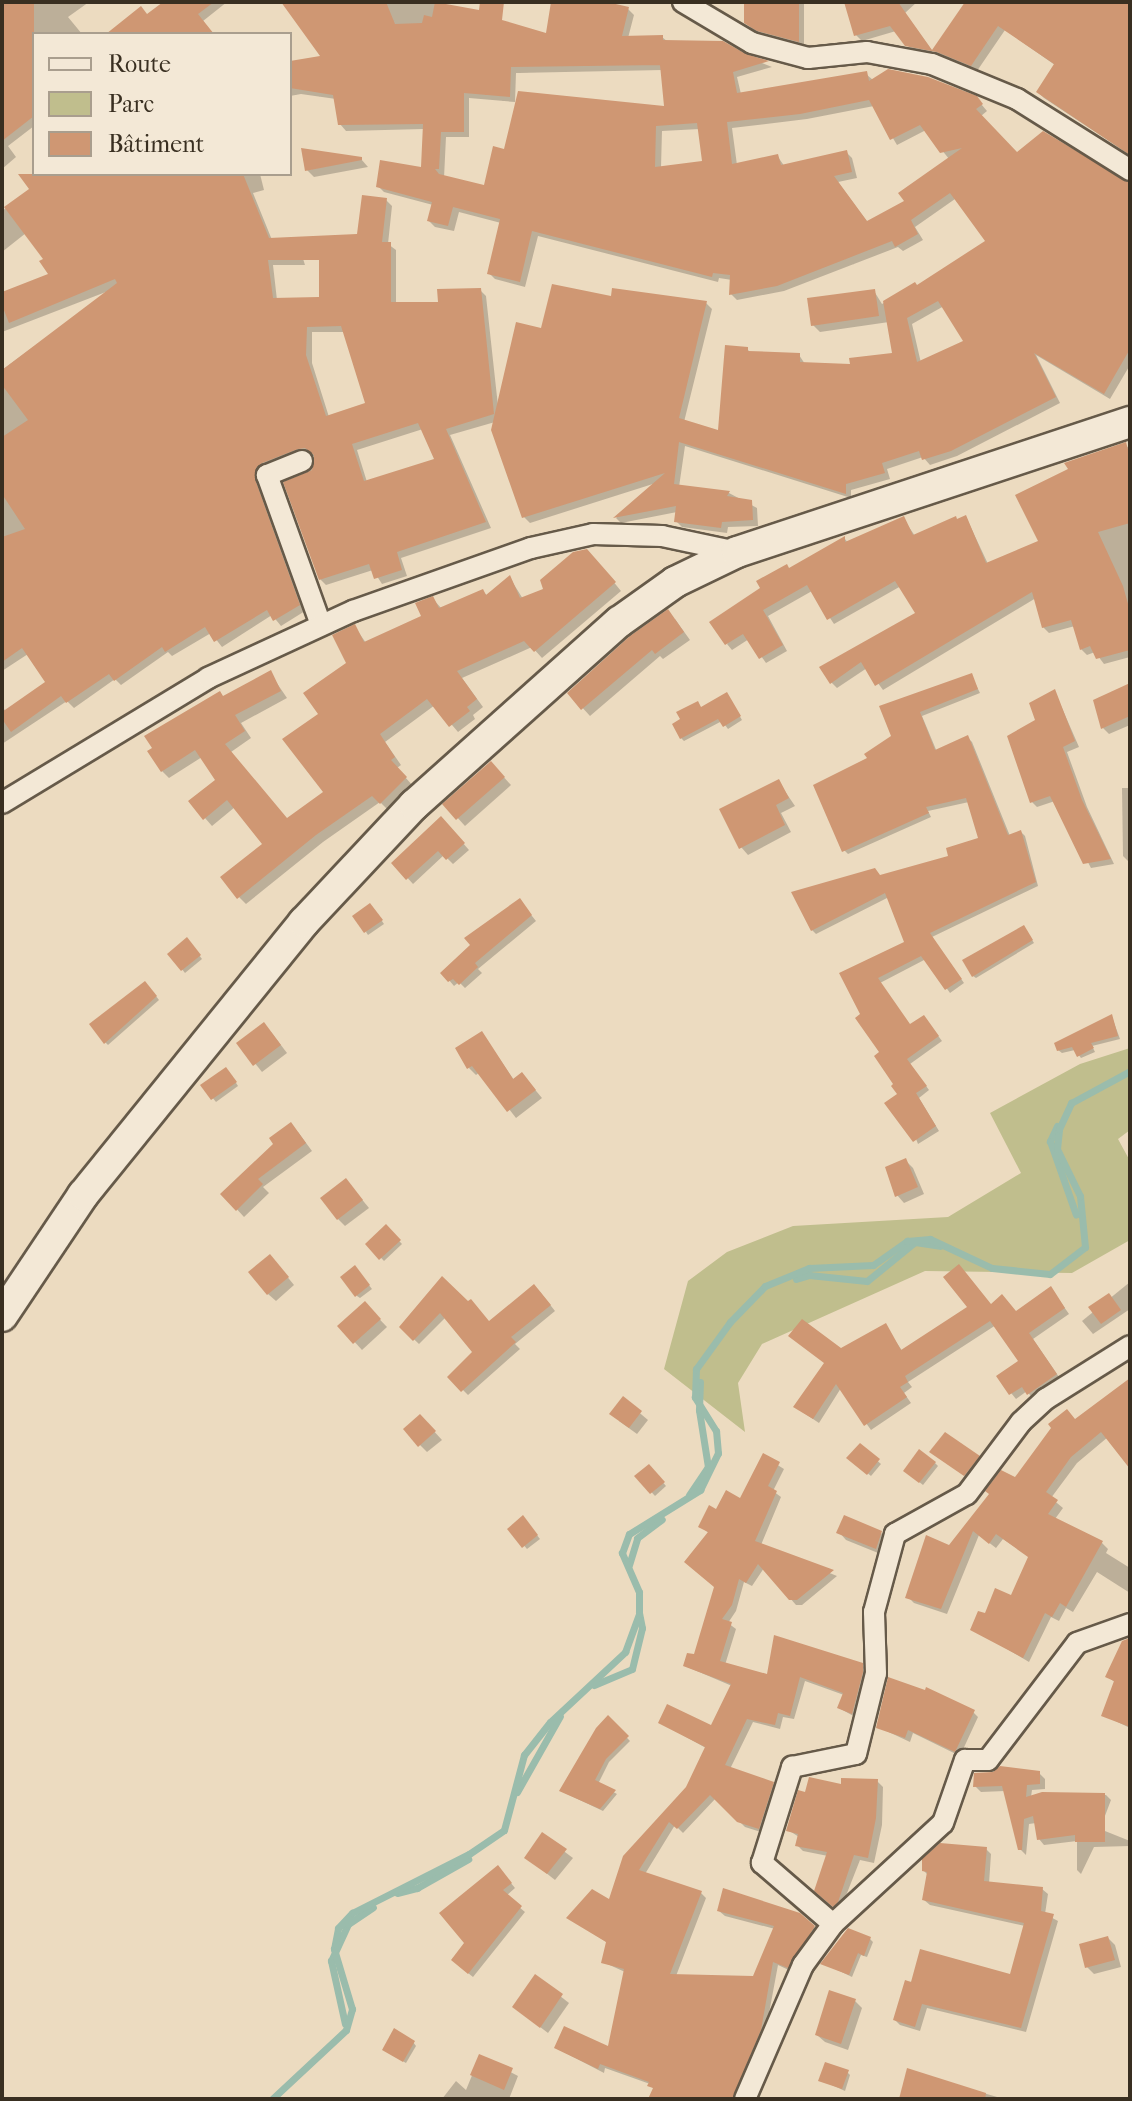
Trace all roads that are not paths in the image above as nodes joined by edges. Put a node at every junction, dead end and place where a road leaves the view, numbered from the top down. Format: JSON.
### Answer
{"nodes":[{"id":1,"x":683,"y":2,"type":"edge"},
{"id":2,"x":1130,"y":170,"type":"edge"},
{"id":3,"x":1130,"y":422,"type":"edge"},
{"id":4,"x":302,"y":461,"type":"dead end"},
{"id":5,"x":737,"y":552,"type":"junction"},
{"id":6,"x":321,"y":625,"type":"junction"},
{"id":7,"x":2,"y":803,"type":"edge"},
{"id":8,"x":2,"y":1316,"type":"edge"},
{"id":9,"x":1130,"y":1346,"type":"edge"},
{"id":10,"x":1130,"y":1624,"type":"edge"},
{"id":11,"x":833,"y":1924,"type":"junction"},
{"id":12,"x":745,"y":2099,"type":"edge"}],
"edges":[{"from":1,"to":2,"type":"street"},
{"from":3,"to":5,"type":"street"},
{"from":4,"to":6,"type":"street"},
{"from":5,"to":6,"type":"street"},
{"from":5,"to":8,"type":"street"},
{"from":6,"to":7,"type":"street"},
{"from":9,"to":11,"type":"street"},
{"from":10,"to":11,"type":"street"},
{"from":11,"to":12,"type":"street"}]}
